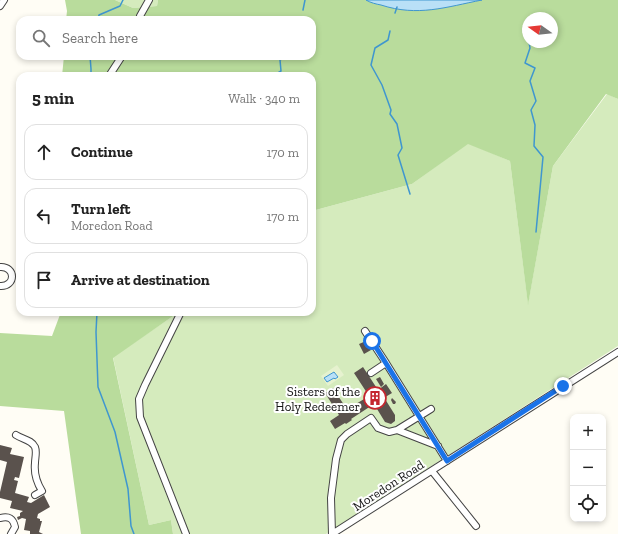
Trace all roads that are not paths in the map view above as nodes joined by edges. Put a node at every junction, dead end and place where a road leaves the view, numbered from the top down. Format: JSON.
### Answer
{"nodes":[{"id":1,"x":4,"y":0,"type":"edge"},
{"id":2,"x":149,"y":0,"type":"edge"},
{"id":3,"x":0,"y":6,"type":"edge"},
{"id":4,"x":140,"y":16,"type":"edge"},
{"id":5,"x":119,"y":60,"type":"edge"},
{"id":6,"x":112,"y":72,"type":"edge"},
{"id":7,"x":0,"y":267,"type":"edge"},
{"id":8,"x":0,"y":286,"type":"edge"},
{"id":9,"x":180,"y":316,"type":"edge"},
{"id":10,"x":365,"y":331,"type":"dead end"},
{"id":11,"x":618,"y":352,"type":"edge"},
{"id":12,"x":386,"y":363,"type":"junction"},
{"id":13,"x":371,"y":373,"type":"dead end"},
{"id":14,"x":431,"y":409,"type":"dead end"},
{"id":15,"x":420,"y":416,"type":"junction"},
{"id":16,"x":398,"y":430,"type":"junction"},
{"id":17,"x":16,"y":435,"type":"dead end"},
{"id":18,"x":438,"y":446,"type":"junction"},
{"id":19,"x":447,"y":461,"type":"junction"},
{"id":20,"x":432,"y":471,"type":"junction"},
{"id":21,"x":34,"y":496,"type":"dead end"},
{"id":22,"x":0,"y":518,"type":"edge"},
{"id":23,"x":476,"y":526,"type":"dead end"},
{"id":24,"x":12,"y":534,"type":"edge"},
{"id":25,"x":186,"y":534,"type":"edge"},
{"id":26,"x":332,"y":534,"type":"edge"}],
"edges":[{"from":1,"to":3,"type":"street"},
{"from":2,"to":4,"type":"street"},
{"from":5,"to":6,"type":"street"},
{"from":7,"to":8,"type":"street"},
{"from":9,"to":25,"type":"street"},
{"from":10,"to":12,"type":"street"},
{"from":11,"to":19,"type":"street","name":"Moredon Road"},
{"from":12,"to":13,"type":"street"},
{"from":12,"to":15,"type":"street"},
{"from":14,"to":15,"type":"street"},
{"from":15,"to":16,"type":"street"},
{"from":15,"to":18,"type":"street"},
{"from":16,"to":18,"type":"street"},
{"from":16,"to":26,"type":"street"},
{"from":17,"to":21,"type":"street"},
{"from":18,"to":19,"type":"street"},
{"from":19,"to":20,"type":"street","name":"Moredon Road"},
{"from":20,"to":23,"type":"street"},
{"from":20,"to":26,"type":"street","name":"Moredon Road"},
{"from":22,"to":24,"type":"street"}]}
